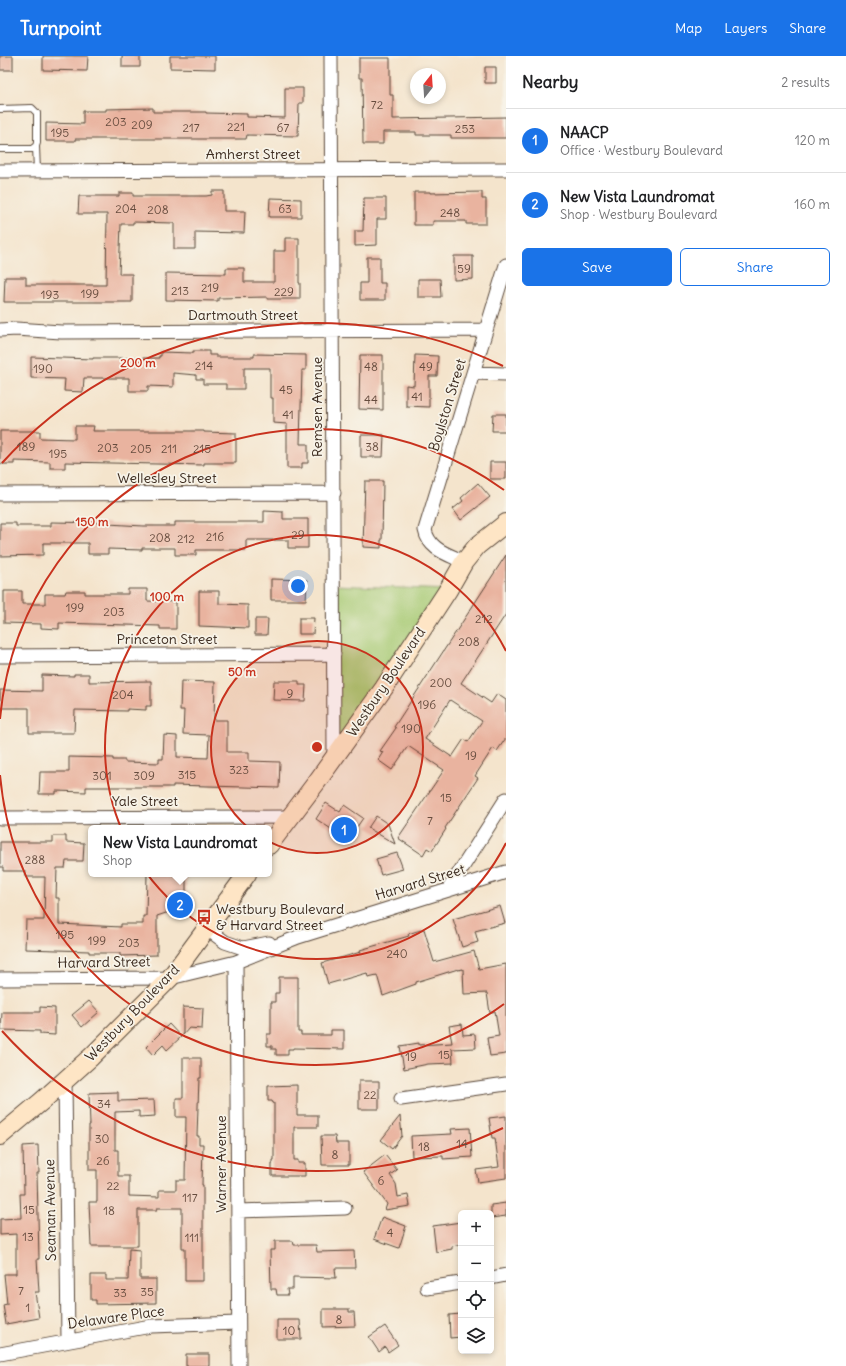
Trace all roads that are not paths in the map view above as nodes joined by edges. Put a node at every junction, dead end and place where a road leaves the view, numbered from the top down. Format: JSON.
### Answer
{"nodes":[{"id":1,"x":332,"y":56,"type":"edge"},
{"id":2,"x":0,"y":109,"type":"edge"},
{"id":3,"x":36,"y":146,"type":"junction"},
{"id":4,"x":0,"y":149,"type":"edge"},
{"id":5,"x":332,"y":169,"type":"junction"},
{"id":6,"x":506,"y":169,"type":"edge"},
{"id":7,"x":0,"y":171,"type":"edge"},
{"id":8,"x":37,"y":171,"type":"junction"},
{"id":9,"x":506,"y":265,"type":"edge"},
{"id":10,"x":0,"y":330,"type":"edge"},
{"id":11,"x":486,"y":330,"type":"junction"},
{"id":12,"x":333,"y":331,"type":"junction"},
{"id":13,"x":473,"y":373,"type":"junction"},
{"id":14,"x":506,"y":374,"type":"edge"},
{"id":15,"x":334,"y":493,"type":"junction"},
{"id":16,"x":0,"y":494,"type":"edge"},
{"id":17,"x":506,"y":522,"type":"edge"},
{"id":18,"x":464,"y":562,"type":"junction"},
{"id":19,"x":334,"y":654,"type":"junction"},
{"id":20,"x":0,"y":656,"type":"edge"},
{"id":21,"x":334,"y":758,"type":"junction"},
{"id":22,"x":506,"y":800,"type":"edge"},
{"id":23,"x":290,"y":817,"type":"junction"},
{"id":24,"x":0,"y":818,"type":"edge"},
{"id":25,"x":272,"y":841,"type":"edge"},
{"id":26,"x":506,"y":872,"type":"edge"},
{"id":27,"x":245,"y":877,"type":"edge"},
{"id":28,"x":448,"y":890,"type":"junction"},
{"id":29,"x":206,"y":928,"type":"junction"},
{"id":30,"x":298,"y":937,"type":"junction"},
{"id":31,"x":236,"y":962,"type":"junction"},
{"id":32,"x":170,"y":978,"type":"junction"},
{"id":33,"x":0,"y":979,"type":"edge"},
{"id":34,"x":65,"y":1080,"type":"junction"},
{"id":35,"x":506,"y":1084,"type":"edge"},
{"id":36,"x":401,"y":1099,"type":"dead end"},
{"id":37,"x":0,"y":1136,"type":"edge"},
{"id":38,"x":345,"y":1208,"type":"dead end"},
{"id":39,"x":238,"y":1211,"type":"junction"},
{"id":40,"x":506,"y":1275,"type":"edge"},
{"id":41,"x":494,"y":1277,"type":"edge"},
{"id":42,"x":458,"y":1283,"type":"edge"},
{"id":43,"x":427,"y":1288,"type":"dead end"},
{"id":44,"x":238,"y":1323,"type":"junction"},
{"id":45,"x":68,"y":1340,"type":"junction"},
{"id":46,"x":0,"y":1354,"type":"edge"},
{"id":47,"x":239,"y":1366,"type":"edge"}],
"edges":[{"from":1,"to":5,"type":"street","name":"Remsen Avenue"},
{"from":2,"to":3,"type":"lane"},
{"from":3,"to":4,"type":"lane"},
{"from":3,"to":8,"type":"lane"},
{"from":5,"to":6,"type":"street","name":"Amherst Street"},
{"from":5,"to":8,"type":"street","name":"Amherst Street"},
{"from":5,"to":12,"type":"street","name":"Remsen Avenue"},
{"from":7,"to":8,"type":"street","name":"Amherst Street"},
{"from":9,"to":11,"type":"street","name":"Boylston Street"},
{"from":10,"to":12,"type":"street","name":"Dartmouth Street"},
{"from":11,"to":12,"type":"street","name":"Dartmouth Street"},
{"from":11,"to":13,"type":"street","name":"Boylston Street"},
{"from":12,"to":15,"type":"street","name":"Remsen Avenue"},
{"from":13,"to":14,"type":"street"},
{"from":13,"to":18,"type":"street","name":"Boylston Street"},
{"from":15,"to":16,"type":"street","name":"Wellesley Street"},
{"from":15,"to":19,"type":"street","name":"Remsen Avenue"},
{"from":17,"to":18,"type":"street","name":"Westbury Boulevard"},
{"from":18,"to":21,"type":"street","name":"Westbury Boulevard"},
{"from":19,"to":20,"type":"street","name":"Princeton Street"},
{"from":19,"to":21,"type":"street","name":"Remsen Avenue"},
{"from":21,"to":23,"type":"street","name":"Westbury Boulevard"},
{"from":22,"to":28,"type":"street"},
{"from":23,"to":24,"type":"street","name":"Yale Street"},
{"from":23,"to":25,"type":"street","name":"Westbury Boulevard"},
{"from":26,"to":28,"type":"street","name":"Harvard Street"},
{"from":27,"to":29,"type":"street","name":"Westbury Boulevard"},
{"from":28,"to":30,"type":"street","name":"Harvard Street"},
{"from":29,"to":30,"type":"street","name":"Harvard Street"},
{"from":29,"to":32,"type":"street","name":"Westbury Boulevard"},
{"from":30,"to":31,"type":"street","name":"Harvard Street"},
{"from":31,"to":32,"type":"street","name":"Harvard Street"},
{"from":31,"to":39,"type":"street","name":"Warner Avenue"},
{"from":32,"to":33,"type":"street","name":"Harvard Street"},
{"from":32,"to":34,"type":"street","name":"Westbury Boulevard"},
{"from":34,"to":37,"type":"street","name":"Westbury Boulevard"},
{"from":34,"to":45,"type":"street","name":"Seaman Avenue"},
{"from":35,"to":36,"type":"street"},
{"from":38,"to":39,"type":"street"},
{"from":39,"to":44,"type":"street","name":"Warner Avenue"},
{"from":40,"to":41,"type":"street"},
{"from":42,"to":43,"type":"street"},
{"from":44,"to":45,"type":"street","name":"Delaware Place"},
{"from":44,"to":47,"type":"street","name":"Warner Avenue"},
{"from":45,"to":46,"type":"street","name":"Delaware Place"}]}
